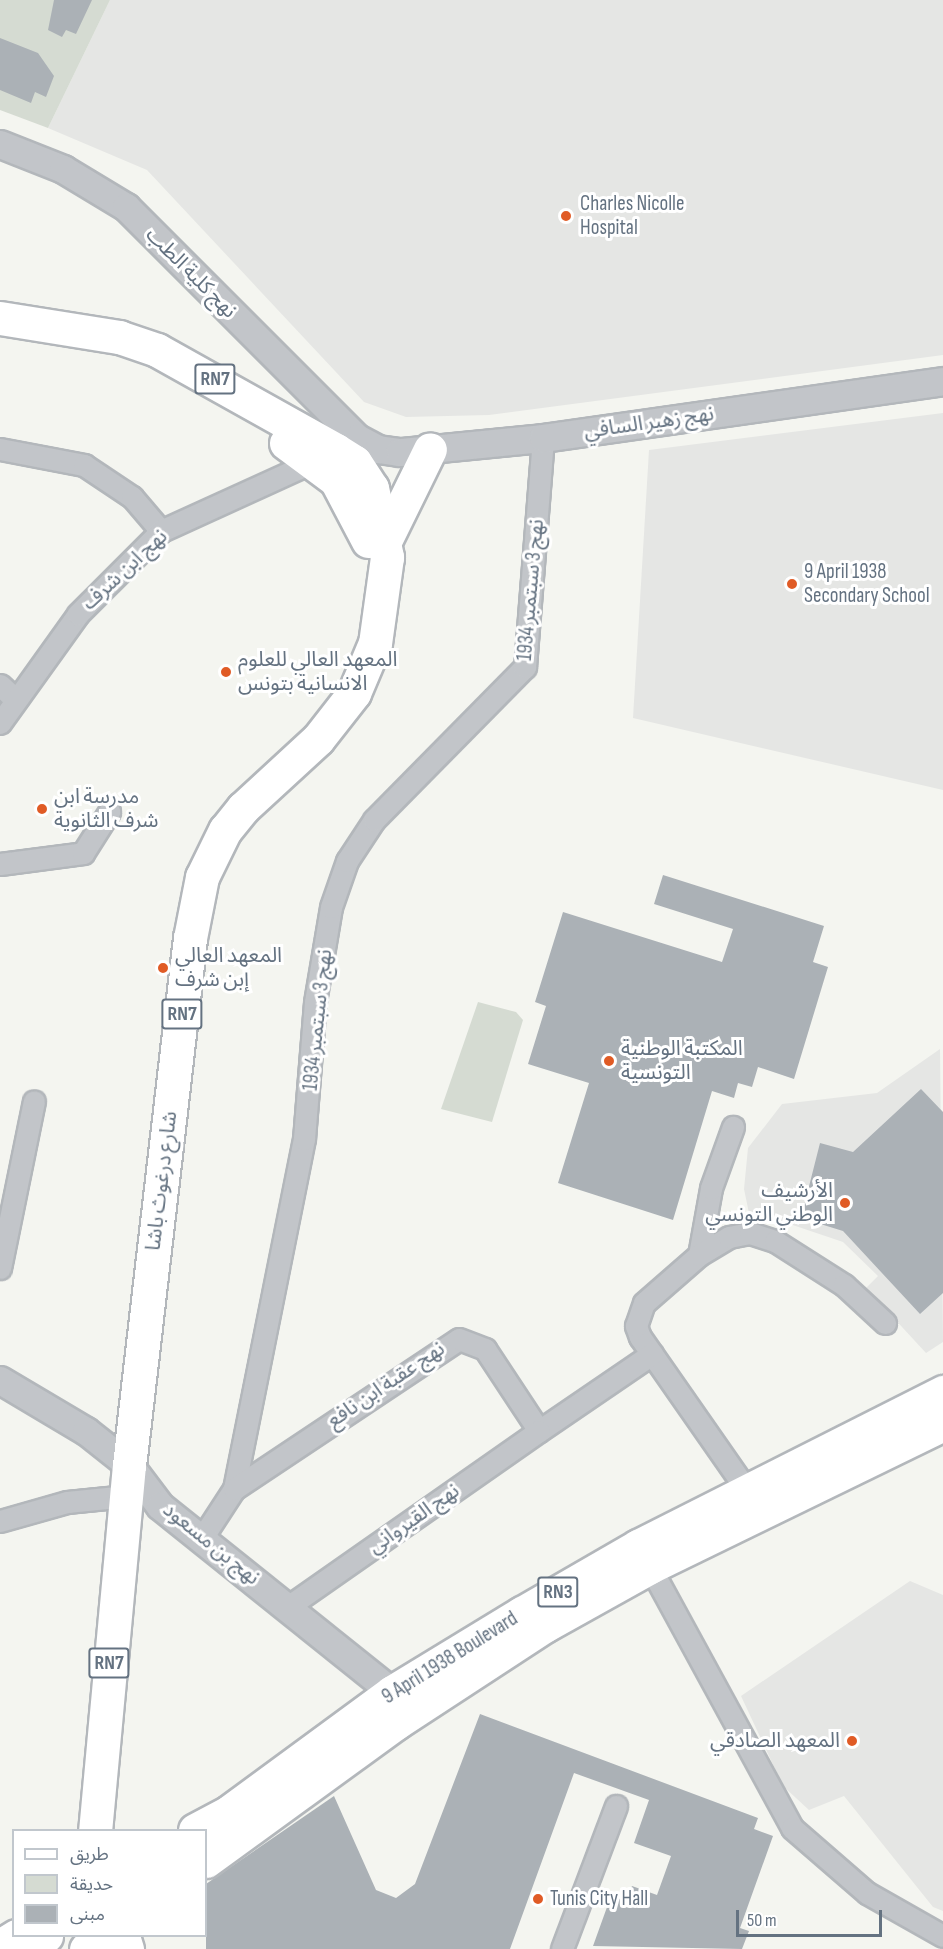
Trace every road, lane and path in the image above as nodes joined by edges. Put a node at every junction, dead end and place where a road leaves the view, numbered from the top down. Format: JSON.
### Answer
{"nodes":[{"id":1,"x":0,"y":144,"type":"edge"},
{"id":2,"x":0,"y":318,"type":"edge"},
{"id":3,"x":943,"y":381,"type":"edge"},
{"id":4,"x":543,"y":438,"type":"junction"},
{"id":5,"x":0,"y":449,"type":"edge"},
{"id":6,"x":430,"y":449,"type":"junction"},
{"id":7,"x":336,"y":450,"type":"junction"},
{"id":8,"x":161,"y":531,"type":"junction"},
{"id":9,"x":385,"y":541,"type":"junction"},
{"id":10,"x":382,"y":592,"type":"junction"},
{"id":11,"x":7,"y":692,"type":"edge"},
{"id":12,"x":0,"y":723,"type":"edge"},
{"id":13,"x":109,"y":812,"type":"dead end"},
{"id":14,"x":0,"y":864,"type":"edge"},
{"id":15,"x":34,"y":1101,"type":"dead end"},
{"id":16,"x":733,"y":1127,"type":"dead end"},
{"id":17,"x":699,"y":1255,"type":"junction"},
{"id":18,"x":0,"y":1268,"type":"edge"},
{"id":19,"x":885,"y":1323,"type":"dead end"},
{"id":20,"x":652,"y":1354,"type":"junction"},
{"id":21,"x":0,"y":1380,"type":"edge"},
{"id":22,"x":943,"y":1392,"type":"edge"},
{"id":23,"x":943,"y":1424,"type":"edge"},
{"id":24,"x":539,"y":1431,"type":"junction"},
{"id":25,"x":128,"y":1480,"type":"junction"},
{"id":26,"x":234,"y":1489,"type":"junction"},
{"id":27,"x":755,"y":1502,"type":"junction"},
{"id":28,"x":0,"y":1521,"type":"edge"},
{"id":29,"x":202,"y":1538,"type":"junction"},
{"id":30,"x":644,"y":1557,"type":"junction"},
{"id":31,"x":289,"y":1606,"type":"junction"},
{"id":32,"x":392,"y":1692,"type":"junction"},
{"id":33,"x":361,"y":1732,"type":"junction"},
{"id":34,"x":616,"y":1806,"type":"dead end"},
{"id":35,"x":231,"y":1811,"type":"junction"},
{"id":36,"x":95,"y":1829,"type":"edge"},
{"id":37,"x":197,"y":1829,"type":"edge"},
{"id":38,"x":207,"y":1831,"type":"edge"},
{"id":39,"x":207,"y":1859,"type":"edge"},
{"id":40,"x":943,"y":1936,"type":"edge"},
{"id":41,"x":13,"y":1937,"type":"edge"},
{"id":42,"x":44,"y":1937,"type":"edge"},
{"id":43,"x":76,"y":1937,"type":"edge"},
{"id":44,"x":101,"y":1937,"type":"edge"},
{"id":45,"x":0,"y":1946,"type":"edge"},
{"id":46,"x":31,"y":1949,"type":"edge"},
{"id":47,"x":64,"y":1949,"type":"edge"},
{"id":48,"x":86,"y":1949,"type":"edge"},
{"id":49,"x":562,"y":1949,"type":"edge"}],
"edges":[{"from":1,"to":7,"type":"street","name":"نهج كلية الطب"},
{"from":2,"to":7,"type":"main road","number":"RN7"},
{"from":3,"to":4,"type":"street","name":"نهج زهير السافي"},
{"from":4,"to":6,"type":"street","name":"نهج زهير السافي"},
{"from":4,"to":26,"type":"street","name":"نهج 3 سبتمبر 1934"},
{"from":5,"to":8,"type":"street"},
{"from":6,"to":7,"type":"street","name":"نهج زهير السافي"},
{"from":6,"to":9,"type":"main road"},
{"from":7,"to":8,"type":"street","name":"نهج ابن شرف"},
{"from":7,"to":9,"type":"main road","name":"شارع درغوث باشا","number":"RN7"},
{"from":7,"to":10,"type":"main road","name":"شارع درغوث باشا","number":"RN7"},
{"from":8,"to":11,"type":"street","name":"نهج ابن شرف"},
{"from":9,"to":10,"type":"main road","name":"شارع درغوث باشا","number":"RN7"},
{"from":10,"to":25,"type":"main road","name":"شارع درغوث باشا","number":"RN7"},
{"from":11,"to":12,"type":"street","name":"نهج ابن شرف"},
{"from":13,"to":14,"type":"street"},
{"from":15,"to":18,"type":"street"},
{"from":16,"to":17,"type":"street"},
{"from":17,"to":19,"type":"street"},
{"from":17,"to":20,"type":"street"},
{"from":20,"to":24,"type":"street"},
{"from":20,"to":27,"type":"street"},
{"from":21,"to":25,"type":"street","name":"نهج بن مسعود"},
{"from":22,"to":27,"type":"main road","name":"9 April 1938 Boulevard","number":"RN3"},
{"from":23,"to":27,"type":"main road","name":"9 April 1938 Boulevard","number":"RN3"},
{"from":24,"to":26,"type":"street","name":"نهج عقبة ابن نافع"},
{"from":24,"to":31,"type":"street","name":"نهج القيرواني"},
{"from":25,"to":28,"type":"street"},
{"from":25,"to":29,"type":"street","name":"نهج بن مسعود"},
{"from":25,"to":36,"type":"main road","name":"شارع درغوث باشا","number":"RN7"},
{"from":26,"to":29,"type":"street","name":"نهج عقبة ابن نافع"},
{"from":27,"to":30,"type":"main road","name":"9 April 1938 Boulevard","number":"RN3"},
{"from":29,"to":31,"type":"street","name":"نهج بن مسعود"},
{"from":30,"to":32,"type":"main road","name":"9 April 1938 Boulevard","number":"RN3"},
{"from":30,"to":33,"type":"main road","name":"9 April 1938 Boulevard","number":"RN3"},
{"from":30,"to":40,"type":"street"},
{"from":31,"to":32,"type":"street","name":"نهج بن مسعود"},
{"from":32,"to":33,"type":"main road","name":"9 April 1938 Boulevard","number":"RN3"},
{"from":33,"to":35,"type":"main road","name":"9 April 1938 Boulevard","number":"RN3"},
{"from":33,"to":39,"type":"main road","name":"9 April 1938 Boulevard","number":"RN3"},
{"from":34,"to":49,"type":"street"},
{"from":35,"to":37,"type":"main road","name":"9 April 1938 Boulevard","number":"RN3"},
{"from":35,"to":38,"type":"main road"},
{"from":41,"to":45,"type":"main road"},
{"from":42,"to":46,"type":"main road"},
{"from":43,"to":47,"type":"main road"},
{"from":44,"to":48,"type":"main road"}]}
